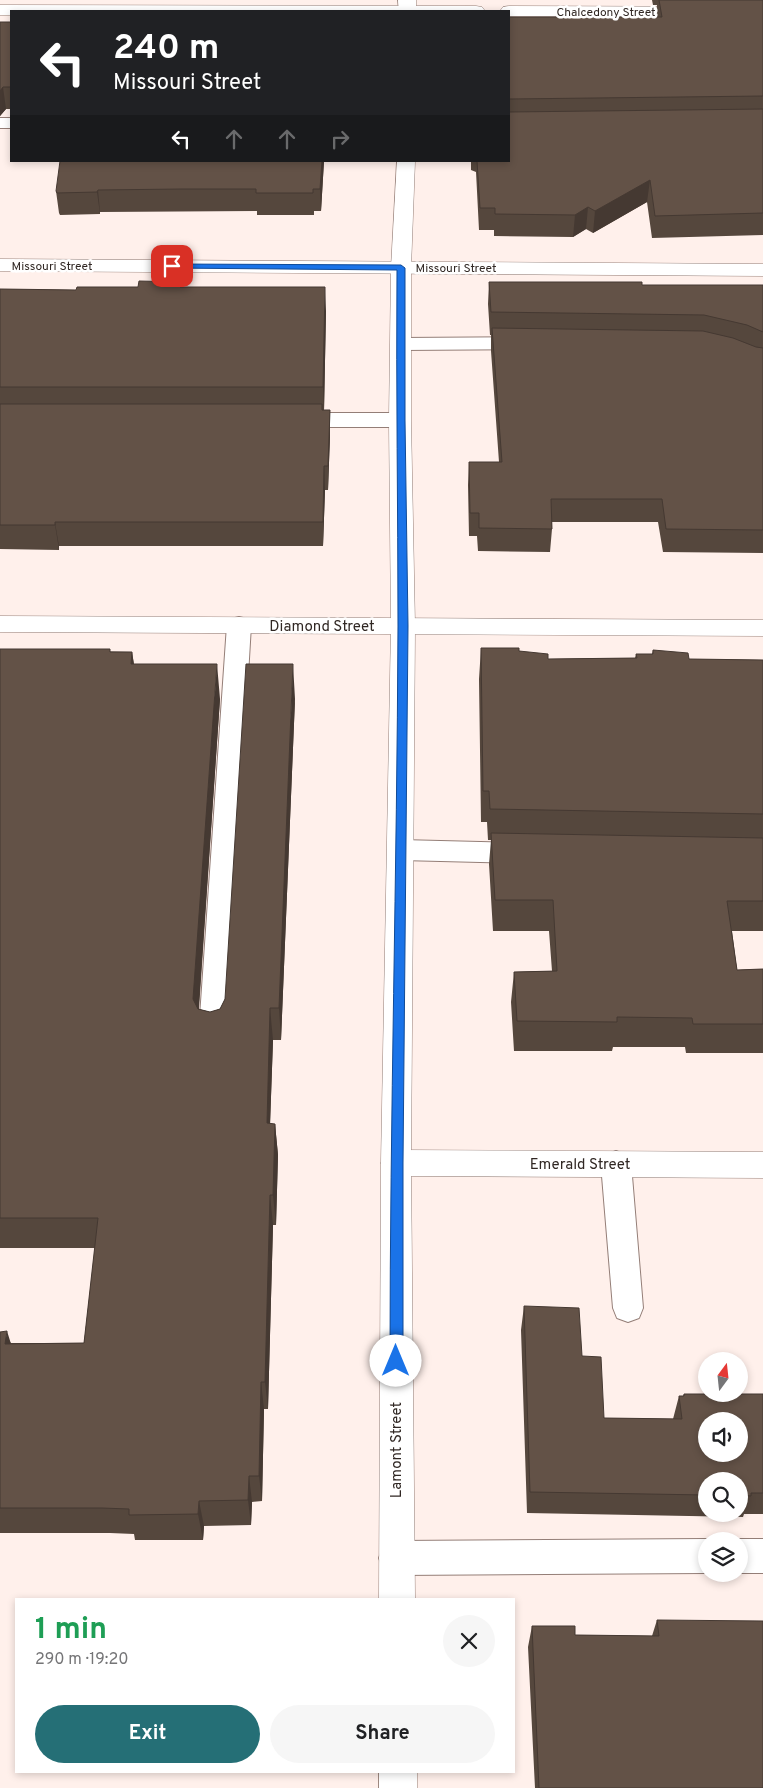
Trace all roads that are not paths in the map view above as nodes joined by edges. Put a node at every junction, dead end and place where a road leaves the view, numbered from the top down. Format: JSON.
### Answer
{"nodes":[{"id":1,"x":510,"y":11,"type":"edge"},
{"id":2,"x":763,"y":12,"type":"edge"},
{"id":3,"x":406,"y":162,"type":"edge"},
{"id":4,"x":0,"y":265,"type":"edge"},
{"id":5,"x":401,"y":268,"type":"junction"},
{"id":6,"x":763,"y":270,"type":"edge"},
{"id":7,"x":548,"y":343,"type":"edge"},
{"id":8,"x":400,"y":344,"type":"junction"},
{"id":9,"x":273,"y":420,"type":"edge"},
{"id":10,"x":400,"y":420,"type":"junction"},
{"id":11,"x":0,"y":624,"type":"edge"},
{"id":12,"x":239,"y":625,"type":"junction"},
{"id":13,"x":403,"y":626,"type":"junction"},
{"id":14,"x":763,"y":628,"type":"edge"},
{"id":15,"x":402,"y":850,"type":"junction"},
{"id":16,"x":548,"y":853,"type":"edge"},
{"id":17,"x":213,"y":1031,"type":"edge"},
{"id":18,"x":396,"y":1163,"type":"junction"},
{"id":19,"x":616,"y":1164,"type":"junction"},
{"id":20,"x":763,"y":1164,"type":"edge"},
{"id":21,"x":628,"y":1308,"type":"dead end"},
{"id":22,"x":698,"y":1556,"type":"edge"},
{"id":23,"x":748,"y":1556,"type":"edge"},
{"id":24,"x":763,"y":1556,"type":"edge"},
{"id":25,"x":396,"y":1558,"type":"junction"},
{"id":26,"x":397,"y":1598,"type":"edge"},
{"id":27,"x":398,"y":1773,"type":"edge"},
{"id":28,"x":398,"y":1788,"type":"edge"}],
"edges":[{"from":1,"to":2,"type":"street","name":"Chalcedony Street"},
{"from":3,"to":5,"type":"street","name":"Lamont Street"},
{"from":4,"to":5,"type":"street","name":"Missouri Street"},
{"from":5,"to":6,"type":"street","name":"Missouri Street"},
{"from":5,"to":8,"type":"street","name":"Lamont Street"},
{"from":7,"to":8,"type":"lane"},
{"from":8,"to":10,"type":"street","name":"Lamont Street"},
{"from":9,"to":10,"type":"lane"},
{"from":10,"to":13,"type":"street","name":"Lamont Street"},
{"from":11,"to":12,"type":"street","name":"Diamond Street"},
{"from":12,"to":13,"type":"street","name":"Diamond Street"},
{"from":12,"to":17,"type":"lane"},
{"from":13,"to":14,"type":"street","name":"Diamond Street"},
{"from":13,"to":15,"type":"street","name":"Lamont Street"},
{"from":15,"to":16,"type":"lane"},
{"from":15,"to":18,"type":"street","name":"Lamont Street"},
{"from":18,"to":19,"type":"street","name":"Emerald Street"},
{"from":18,"to":25,"type":"street","name":"Lamont Street"},
{"from":19,"to":20,"type":"street","name":"Emerald Street"},
{"from":19,"to":21,"type":"lane"},
{"from":22,"to":25,"type":"lane"},
{"from":23,"to":24,"type":"lane"},
{"from":25,"to":26,"type":"street","name":"Lamont Street"},
{"from":27,"to":28,"type":"street"}]}
